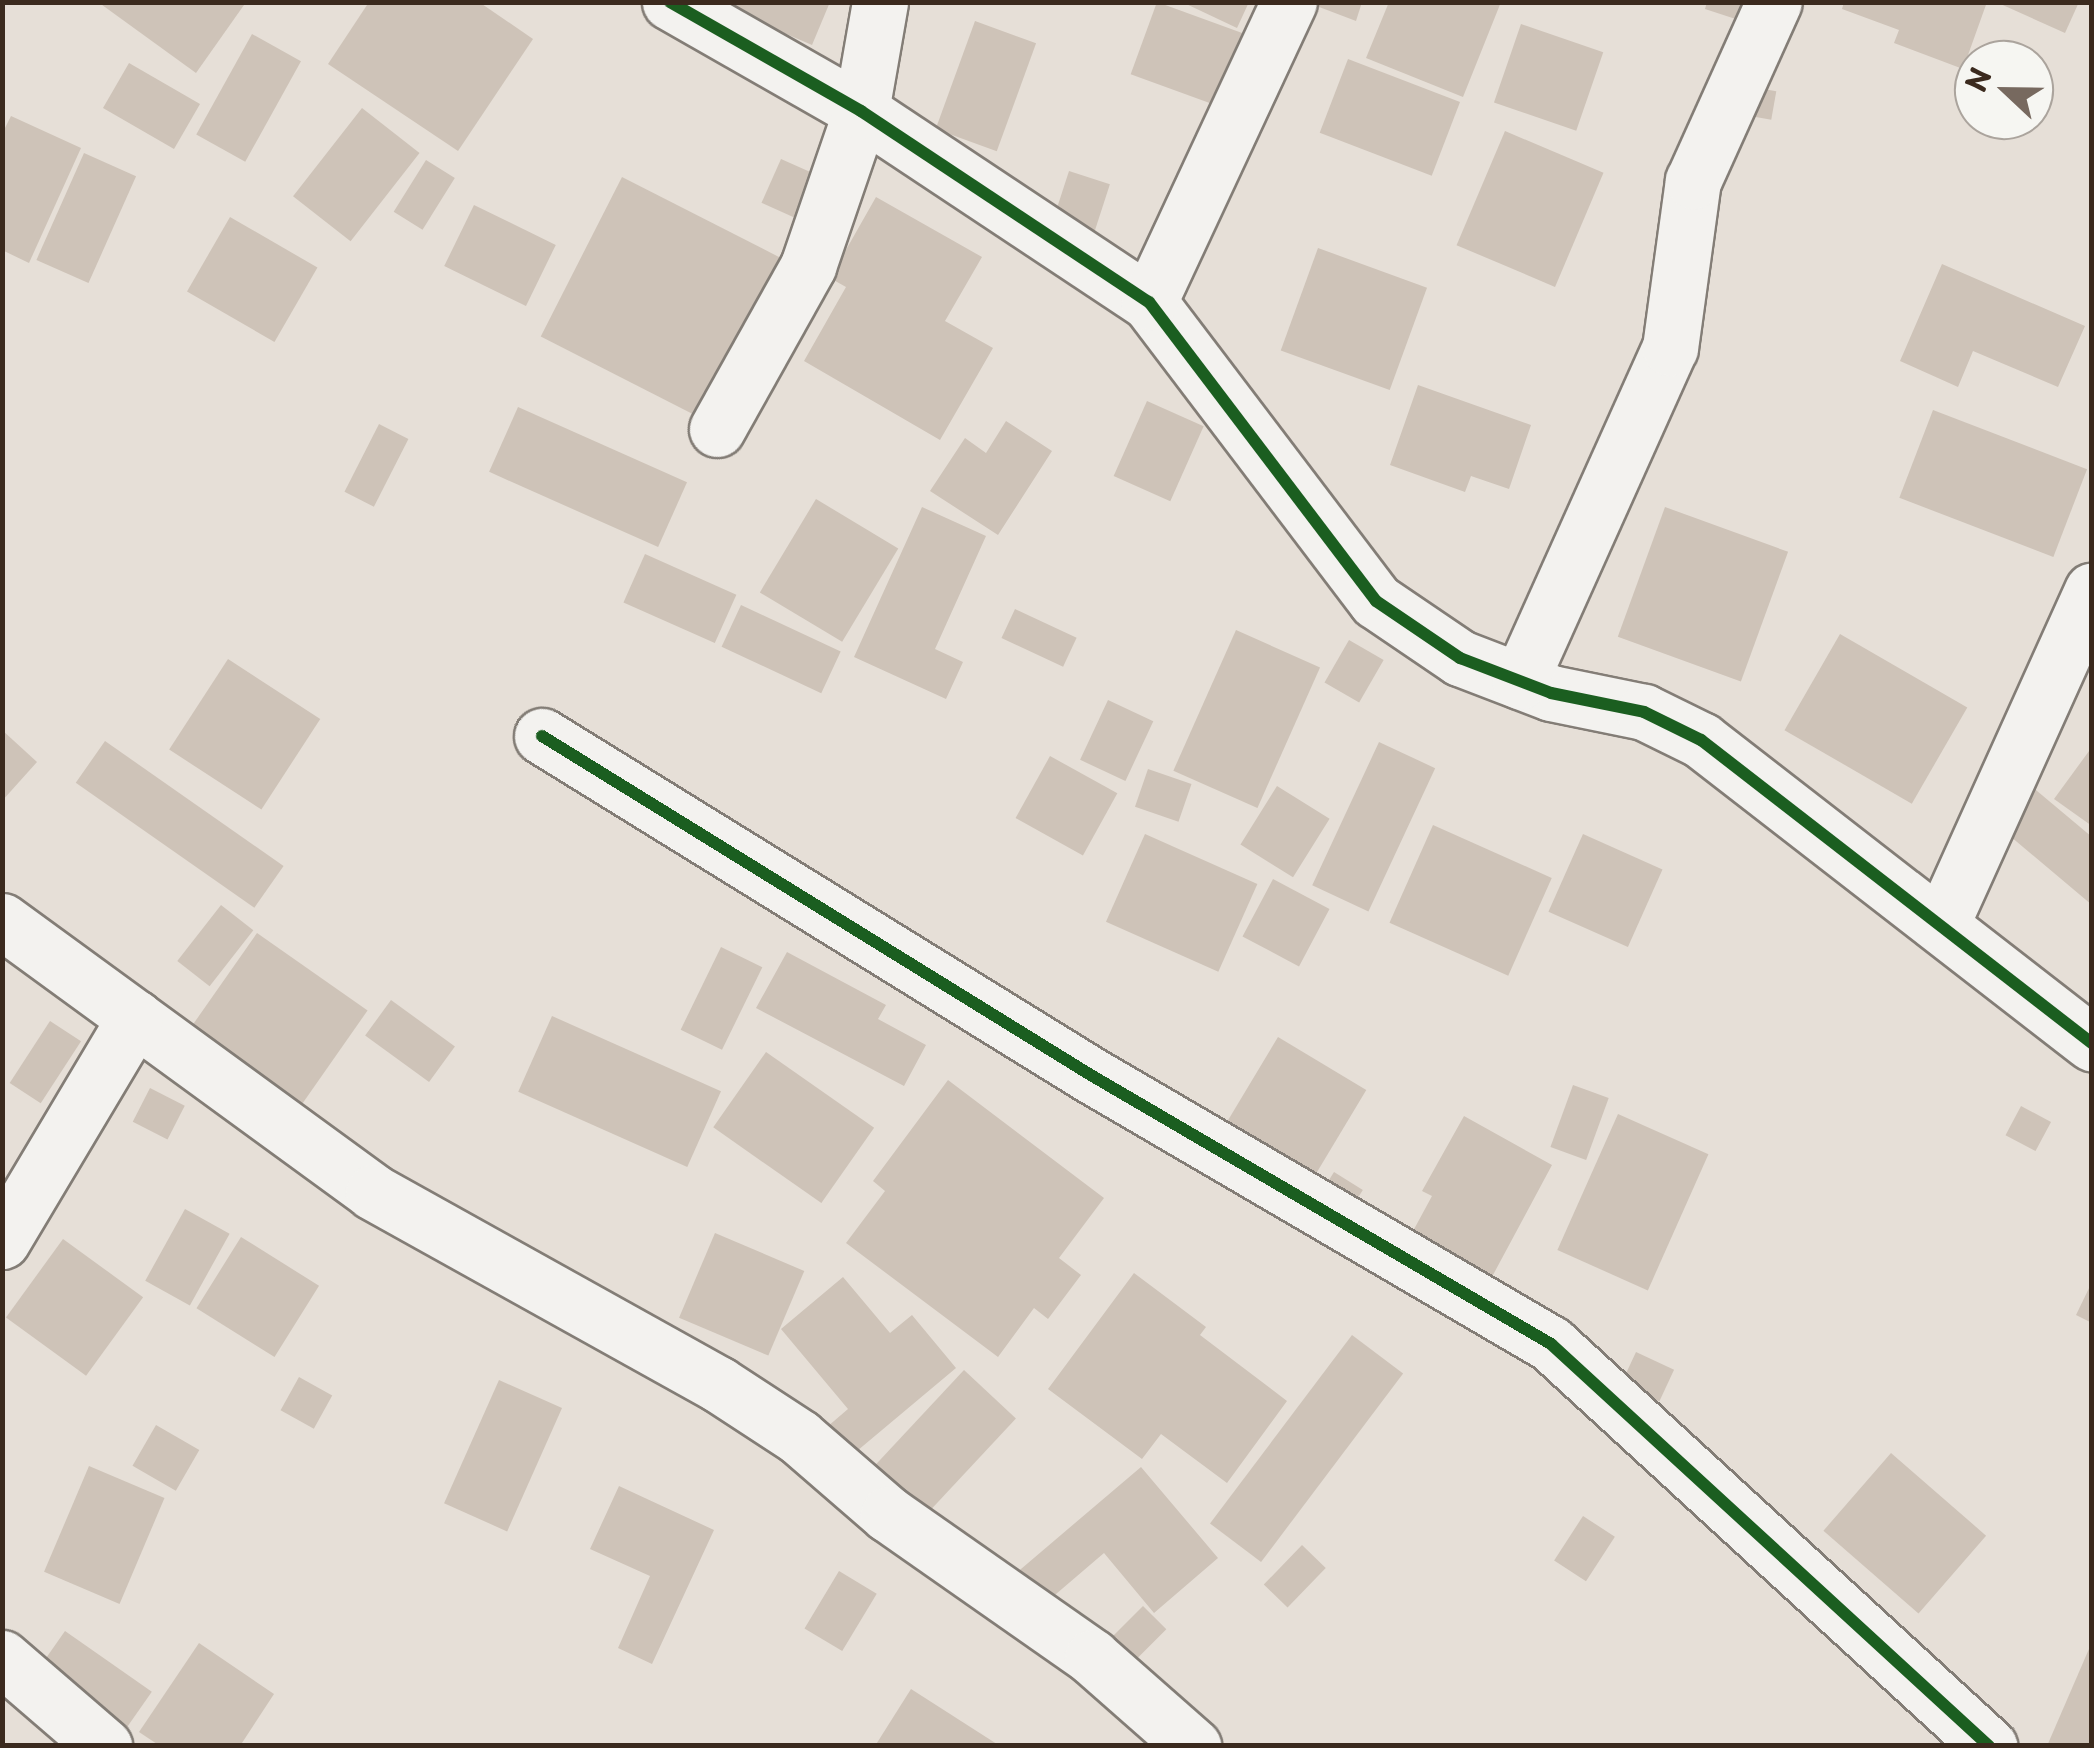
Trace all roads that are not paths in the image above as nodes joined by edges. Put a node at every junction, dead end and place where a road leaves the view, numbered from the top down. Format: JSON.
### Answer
{"nodes":[{"id":1,"x":670,"y":2,"type":"edge"},
{"id":2,"x":880,"y":2,"type":"edge"},
{"id":3,"x":1290,"y":2,"type":"edge"},
{"id":4,"x":1774,"y":2,"type":"edge"},
{"id":5,"x":861,"y":111,"type":"junction"},
{"id":6,"x":1149,"y":302,"type":"junction"},
{"id":7,"x":717,"y":429,"type":"dead end"},
{"id":8,"x":2092,"y":591,"type":"edge"},
{"id":9,"x":1520,"y":681,"type":"junction"},
{"id":10,"x":542,"y":736,"type":"dead end"},
{"id":11,"x":2,"y":921,"type":"edge"},
{"id":12,"x":1941,"y":925,"type":"junction"},
{"id":13,"x":135,"y":1018,"type":"junction"},
{"id":14,"x":2092,"y":1043,"type":"edge"},
{"id":15,"x":2,"y":1241,"type":"edge"},
{"id":16,"x":2,"y":1658,"type":"edge"},
{"id":17,"x":76,"y":1736,"type":"edge"},
{"id":18,"x":1193,"y":1746,"type":"edge"},
{"id":19,"x":1989,"y":1746,"type":"edge"}],
"edges":[{"from":1,"to":5,"type":"street"},
{"from":2,"to":5,"type":"street"},
{"from":3,"to":6,"type":"street"},
{"from":4,"to":9,"type":"street"},
{"from":5,"to":6,"type":"street"},
{"from":5,"to":7,"type":"street"},
{"from":6,"to":9,"type":"street"},
{"from":8,"to":12,"type":"street"},
{"from":9,"to":12,"type":"street"},
{"from":10,"to":19,"type":"street"},
{"from":11,"to":13,"type":"street"},
{"from":12,"to":14,"type":"street"},
{"from":13,"to":15,"type":"street"},
{"from":13,"to":18,"type":"street"},
{"from":16,"to":17,"type":"street"}]}
